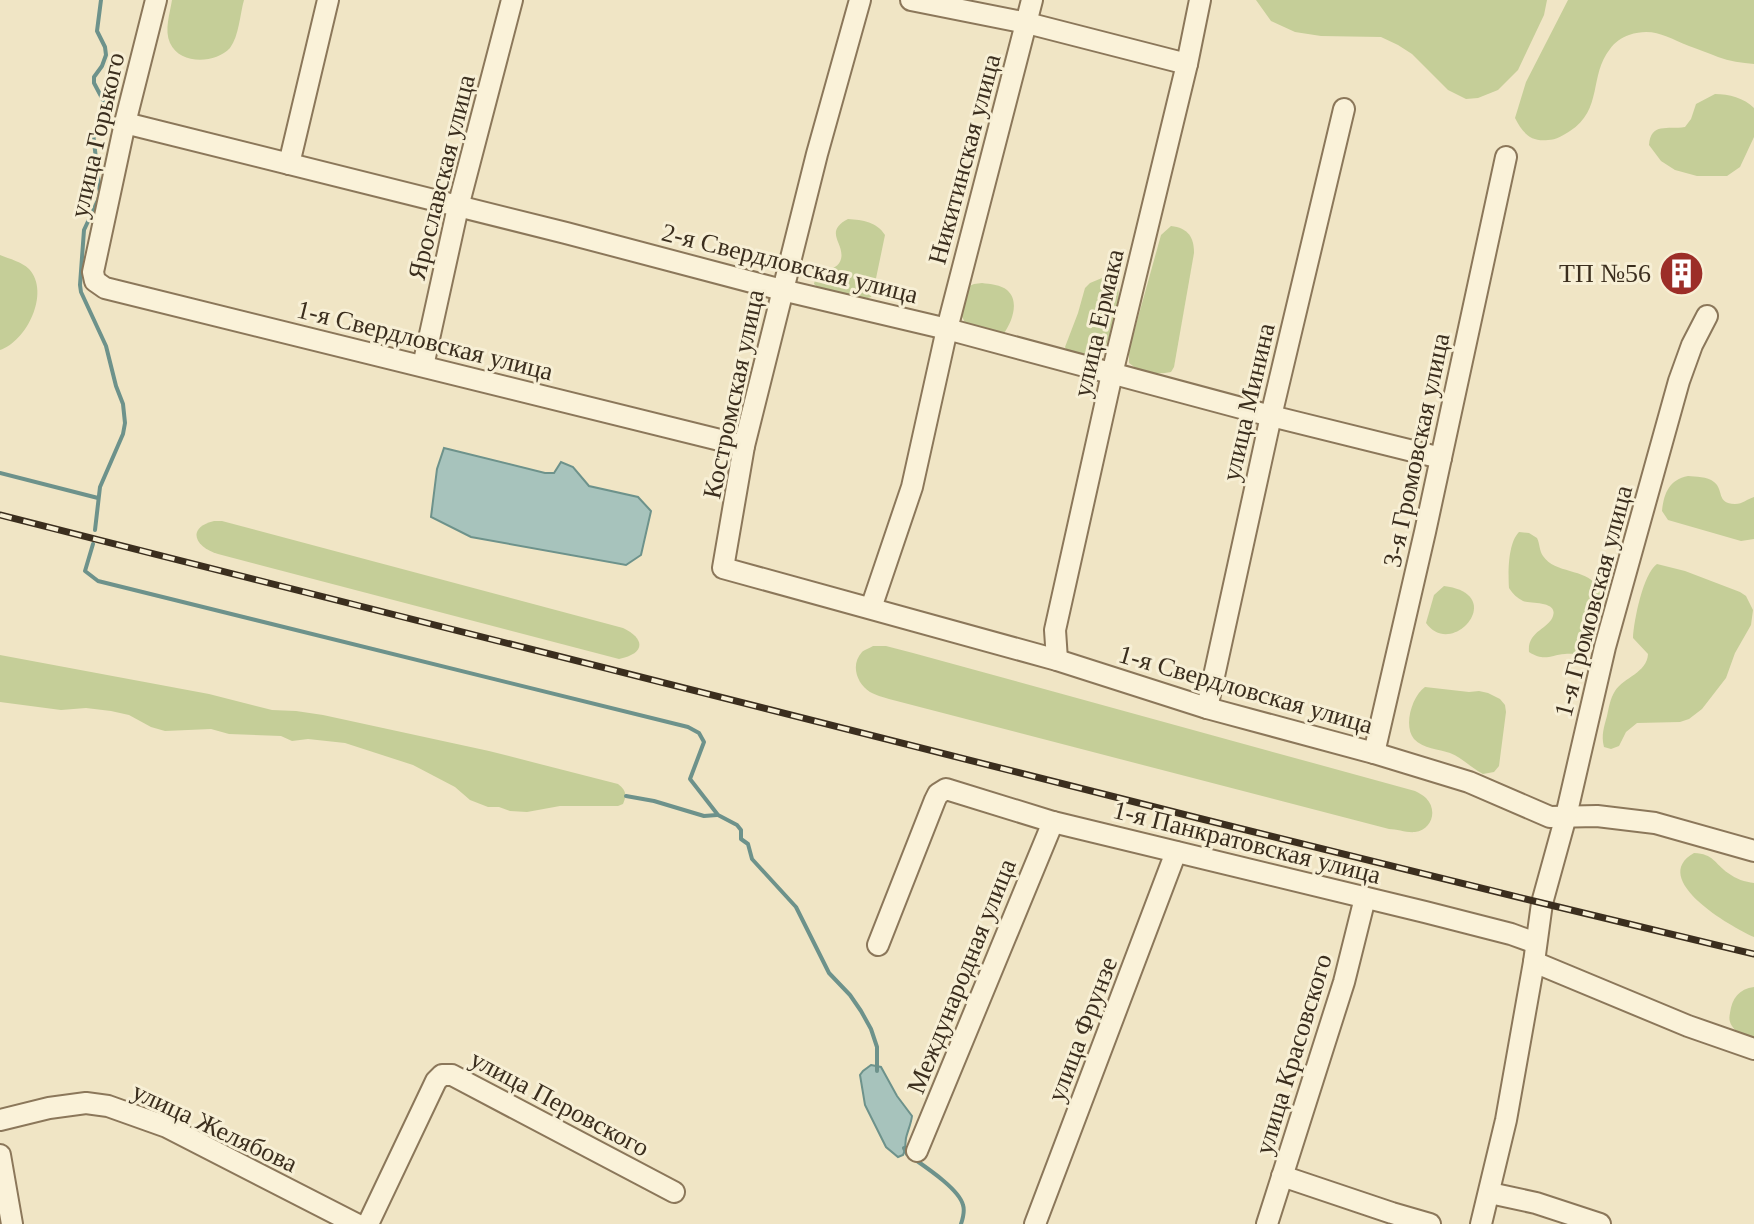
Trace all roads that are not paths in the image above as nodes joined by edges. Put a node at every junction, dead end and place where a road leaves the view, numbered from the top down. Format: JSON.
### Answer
{"nodes":[{"id":1,"x":156,"y":0,"type":"edge"},
{"id":2,"x":328,"y":0,"type":"edge"},
{"id":3,"x":512,"y":0,"type":"edge"},
{"id":4,"x":860,"y":0,"type":"edge"},
{"id":5,"x":911,"y":0,"type":"edge"},
{"id":6,"x":1032,"y":0,"type":"edge"},
{"id":7,"x":1200,"y":0,"type":"edge"},
{"id":8,"x":1027,"y":23,"type":"junction"},
{"id":9,"x":1187,"y":64,"type":"junction"},
{"id":10,"x":1344,"y":109,"type":"dead end"},
{"id":11,"x":125,"y":123,"type":"junction"},
{"id":12,"x":1506,"y":157,"type":"dead end"},
{"id":13,"x":289,"y":164,"type":"junction"},
{"id":14,"x":458,"y":207,"type":"junction"},
{"id":15,"x":95,"y":281,"type":"joint"},
{"id":16,"x":782,"y":290,"type":"junction"},
{"id":17,"x":1707,"y":316,"type":"dead end"},
{"id":18,"x":947,"y":329,"type":"junction"},
{"id":19,"x":423,"y":366,"type":"junction"},
{"id":20,"x":1112,"y":374,"type":"junction"},
{"id":21,"x":1271,"y":416,"type":"junction"},
{"id":22,"x":744,"y":446,"type":"junction"},
{"id":23,"x":1441,"y":458,"type":"junction"},
{"id":24,"x":723,"y":568,"type":"joint"},
{"id":25,"x":871,"y":608,"type":"junction"},
{"id":26,"x":1057,"y":660,"type":"junction"},
{"id":27,"x":1207,"y":708,"type":"junction"},
{"id":28,"x":1374,"y":753,"type":"junction"},
{"id":29,"x":1566,"y":816,"type":"junction"},
{"id":30,"x":1053,"y":822,"type":"junction"},
{"id":31,"x":1754,"y":851,"type":"edge"},
{"id":32,"x":1176,"y":852,"type":"junction"},
{"id":33,"x":1365,"y":898,"type":"junction"},
{"id":34,"x":878,"y":945,"type":"dead end"},
{"id":35,"x":1535,"y":953,"type":"junction"},
{"id":36,"x":1754,"y":1049,"type":"edge"},
{"id":37,"x":0,"y":1120,"type":"edge"},
{"id":38,"x":917,"y":1151,"type":"dead end"},
{"id":39,"x":0,"y":1155,"type":"edge"},
{"id":40,"x":1282,"y":1176,"type":"junction"},
{"id":41,"x":674,"y":1192,"type":"dead end"},
{"id":42,"x":1490,"y":1193,"type":"junction"},
{"id":43,"x":12,"y":1224,"type":"edge"},
{"id":44,"x":356,"y":1224,"type":"edge"},
{"id":45,"x":368,"y":1224,"type":"edge"},
{"id":46,"x":1035,"y":1224,"type":"edge"},
{"id":47,"x":1267,"y":1224,"type":"edge"},
{"id":48,"x":1430,"y":1224,"type":"edge"},
{"id":49,"x":1481,"y":1224,"type":"edge"},
{"id":50,"x":1600,"y":1224,"type":"edge"}],
"edges":[{"from":1,"to":11,"type":"street","name":"улица Горького"},
{"from":2,"to":13,"type":"street"},
{"from":3,"to":14,"type":"street","name":"Ярославская улица"},
{"from":4,"to":16,"type":"street","name":"Костромская улица"},
{"from":5,"to":8,"type":"street"},
{"from":6,"to":8,"type":"street","name":"Никитинская улица"},
{"from":7,"to":9,"type":"street","name":"улица Ермака"},
{"from":8,"to":9,"type":"street"},
{"from":8,"to":18,"type":"street","name":"Никитинская улица"},
{"from":9,"to":20,"type":"street","name":"улица Ермака"},
{"from":10,"to":21,"type":"street","name":"улица Минина"},
{"from":11,"to":13,"type":"street","name":"2-я Свердловская улица"},
{"from":11,"to":15,"type":"street","name":"улица Горького"},
{"from":12,"to":23,"type":"street","name":"3-я Громовская улица"},
{"from":13,"to":14,"type":"street","name":"2-я Свердловская улица"},
{"from":14,"to":16,"type":"street","name":"2-я Свердловская улица"},
{"from":14,"to":19,"type":"street","name":"Ярославская улица"},
{"from":15,"to":19,"type":"street","name":"1-я Свердловская улица"},
{"from":16,"to":18,"type":"street","name":"2-я Свердловская улица"},
{"from":16,"to":22,"type":"street","name":"Костромская улица"},
{"from":17,"to":29,"type":"street","name":"1-я Громовская улица"},
{"from":18,"to":20,"type":"street","name":"2-я Свердловская улица"},
{"from":18,"to":25,"type":"street","name":"Никитинская улица"},
{"from":19,"to":22,"type":"street","name":"1-я Свердловская улица"},
{"from":20,"to":21,"type":"street","name":"2-я Свердловская улица"},
{"from":20,"to":26,"type":"street","name":"улица Ермака"},
{"from":21,"to":23,"type":"street","name":"2-я Свердловская улица"},
{"from":21,"to":27,"type":"street","name":"улица Минина"},
{"from":22,"to":24,"type":"street","name":"Костромская улица"},
{"from":23,"to":28,"type":"street","name":"3-я Громовская улица"},
{"from":24,"to":25,"type":"street","name":"1-я Свердловская улица"},
{"from":25,"to":26,"type":"street","name":"1-я Свердловская улица"},
{"from":26,"to":27,"type":"street","name":"1-я Свердловская улица"},
{"from":27,"to":28,"type":"street","name":"1-я Свердловская улица"},
{"from":28,"to":29,"type":"street","name":"1-я Свердловская улица"},
{"from":29,"to":31,"type":"street","name":"1-я Свердловская улица"},
{"from":29,"to":35,"type":"street","name":"1-я Громовская улица"},
{"from":30,"to":32,"type":"street","name":"1-я Панкратовская улица"},
{"from":30,"to":34,"type":"street","name":"1-я Панкратовская улица"},
{"from":30,"to":38,"type":"street","name":"Международная улица"},
{"from":32,"to":33,"type":"street","name":"1-я Панкратовская улица"},
{"from":32,"to":46,"type":"street","name":"улица Фрунзе"},
{"from":33,"to":35,"type":"street","name":"1-я Панкратовская улица"},
{"from":33,"to":40,"type":"street","name":"улица Красовского"},
{"from":35,"to":36,"type":"street","name":"1-я Панкратовская улица"},
{"from":35,"to":42,"type":"street","name":"1-я Громовская улица"},
{"from":37,"to":44,"type":"street","name":"улица Желябова"},
{"from":39,"to":43,"type":"street"},
{"from":40,"to":47,"type":"street","name":"улица Красовского"},
{"from":40,"to":48,"type":"street"},
{"from":41,"to":45,"type":"street","name":"улица Перовского"},
{"from":42,"to":49,"type":"street","name":"1-я Громовская улица"},
{"from":42,"to":50,"type":"street"}]}
